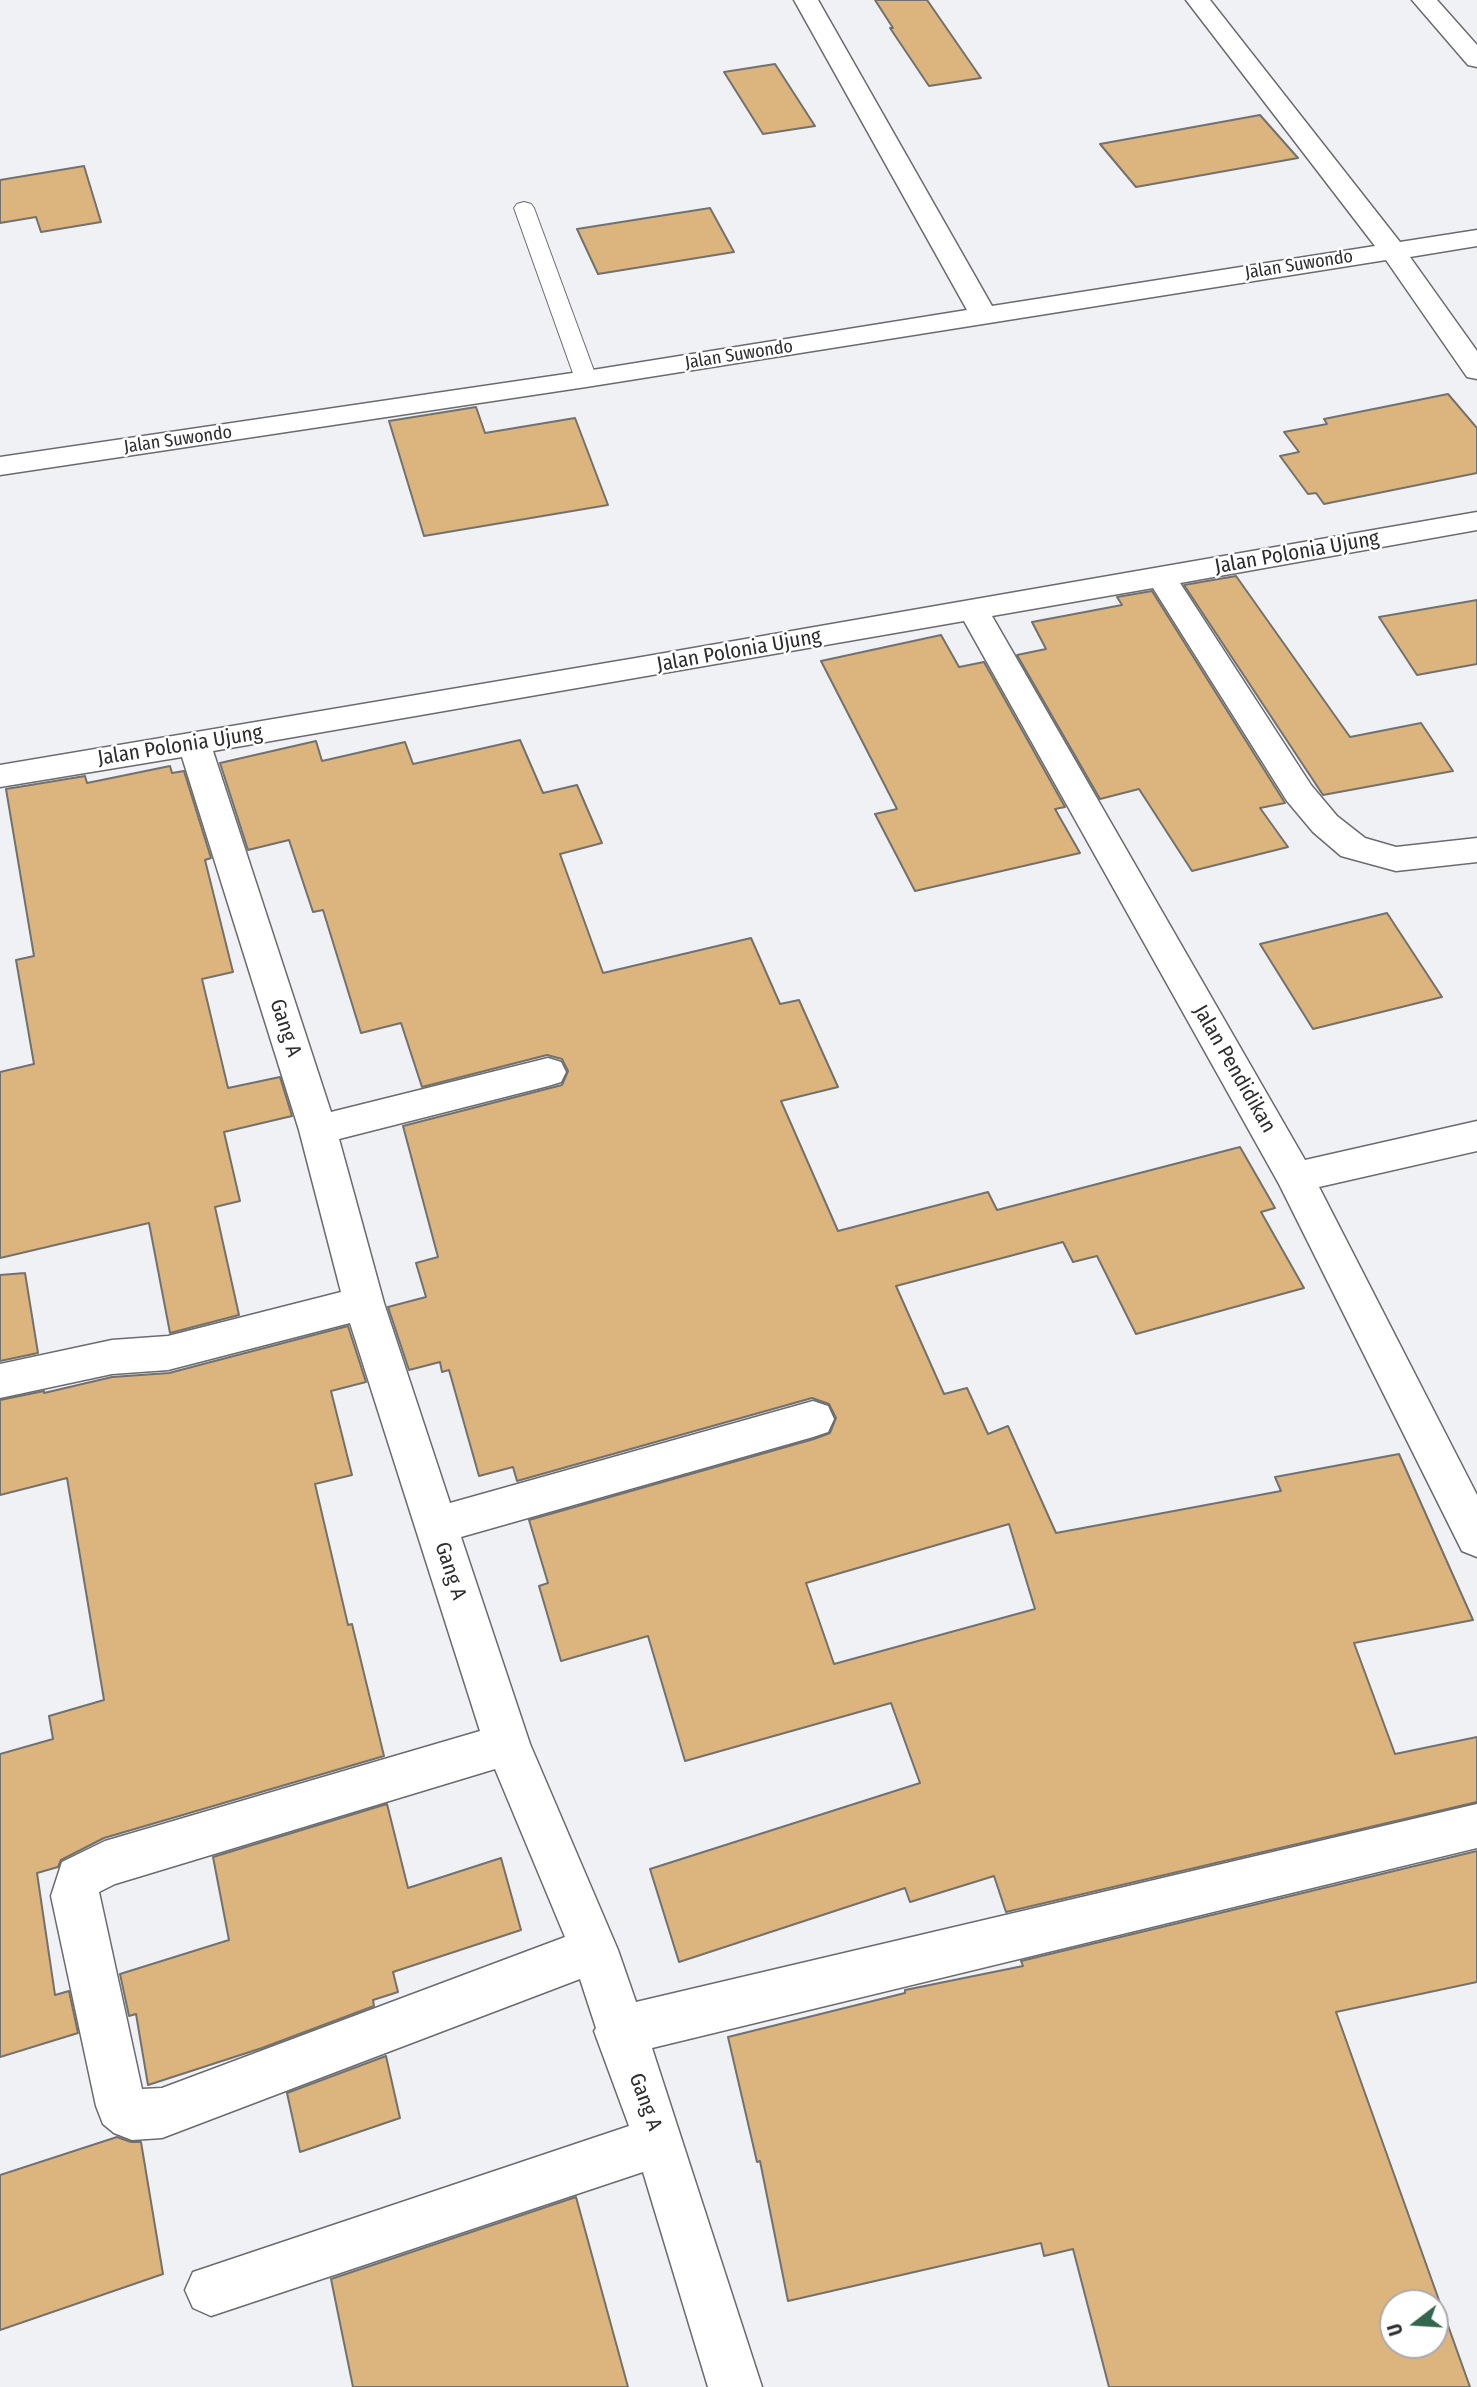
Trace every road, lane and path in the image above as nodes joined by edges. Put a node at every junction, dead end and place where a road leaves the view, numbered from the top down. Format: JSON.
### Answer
{"nodes":[{"id":1,"x":806,"y":0,"type":"edge"},
{"id":2,"x":1198,"y":0,"type":"edge"},
{"id":3,"x":1424,"y":0,"type":"edge"},
{"id":4,"x":1477,"y":60,"type":"edge"},
{"id":5,"x":524,"y":208,"type":"dead end"},
{"id":6,"x":1477,"y":238,"type":"edge"},
{"id":7,"x":1392,"y":250,"type":"junction"},
{"id":8,"x":984,"y":316,"type":"junction"},
{"id":9,"x":1477,"y":371,"type":"edge"},
{"id":10,"x":586,"y":379,"type":"junction"},
{"id":11,"x":0,"y":466,"type":"edge"},
{"id":12,"x":1477,"y":521,"type":"edge"},
{"id":13,"x":1161,"y":577,"type":"junction"},
{"id":14,"x":973,"y":610,"type":"junction"},
{"id":15,"x":194,"y":744,"type":"junction"},
{"id":16,"x":0,"y":776,"type":"edge"},
{"id":17,"x":1477,"y":850,"type":"edge"},
{"id":18,"x":548,"y":1072,"type":"dead end"},
{"id":19,"x":318,"y":1130,"type":"junction"},
{"id":20,"x":1477,"y":1136,"type":"edge"},
{"id":21,"x":1295,"y":1177,"type":"junction"},
{"id":22,"x":363,"y":1303,"type":"junction"},
{"id":23,"x":0,"y":1381,"type":"edge"},
{"id":24,"x":813,"y":1419,"type":"dead end"},
{"id":25,"x":435,"y":1526,"type":"junction"},
{"id":26,"x":1477,"y":1538,"type":"edge"},
{"id":27,"x":507,"y":1744,"type":"junction"},
{"id":28,"x":1477,"y":1826,"type":"edge"},
{"id":29,"x":594,"y":1950,"type":"junction"},
{"id":30,"x":619,"y":2031,"type":"junction"},
{"id":31,"x":659,"y":2141,"type":"junction"},
{"id":32,"x":211,"y":2290,"type":"dead end"},
{"id":33,"x":735,"y":2387,"type":"edge"}],
"edges":[{"from":1,"to":8,"type":"street"},
{"from":2,"to":7,"type":"street"},
{"from":3,"to":4,"type":"street"},
{"from":5,"to":10,"type":"lane"},
{"from":6,"to":7,"type":"street","name":"Jalan Suwondo"},
{"from":7,"to":8,"type":"street","name":"Jalan Suwondo"},
{"from":7,"to":9,"type":"street"},
{"from":8,"to":10,"type":"street","name":"Jalan Suwondo"},
{"from":10,"to":11,"type":"street","name":"Jalan Suwondo"},
{"from":12,"to":13,"type":"street","name":"Jalan Polonia Ujung"},
{"from":13,"to":14,"type":"street","name":"Jalan Polonia Ujung"},
{"from":13,"to":17,"type":"street"},
{"from":14,"to":15,"type":"street","name":"Jalan Polonia Ujung"},
{"from":14,"to":21,"type":"street","name":"Jalan Pendidikan"},
{"from":15,"to":16,"type":"street","name":"Jalan Polonia Ujung"},
{"from":15,"to":19,"type":"street","name":"Gang A"},
{"from":18,"to":19,"type":"street"},
{"from":19,"to":22,"type":"street","name":"Gang A"},
{"from":20,"to":21,"type":"street"},
{"from":21,"to":26,"type":"street","name":"Jalan Pendidikan"},
{"from":22,"to":23,"type":"street"},
{"from":22,"to":25,"type":"street","name":"Gang A"},
{"from":24,"to":25,"type":"street"},
{"from":25,"to":27,"type":"street","name":"Gang A"},
{"from":27,"to":29,"type":"street","name":"Gang A"},
{"from":27,"to":29,"type":"street"},
{"from":28,"to":30,"type":"street"},
{"from":29,"to":30,"type":"street","name":"Gang A"},
{"from":30,"to":31,"type":"street","name":"Gang A"},
{"from":31,"to":32,"type":"street"},
{"from":31,"to":33,"type":"street","name":"Gang A"}]}
